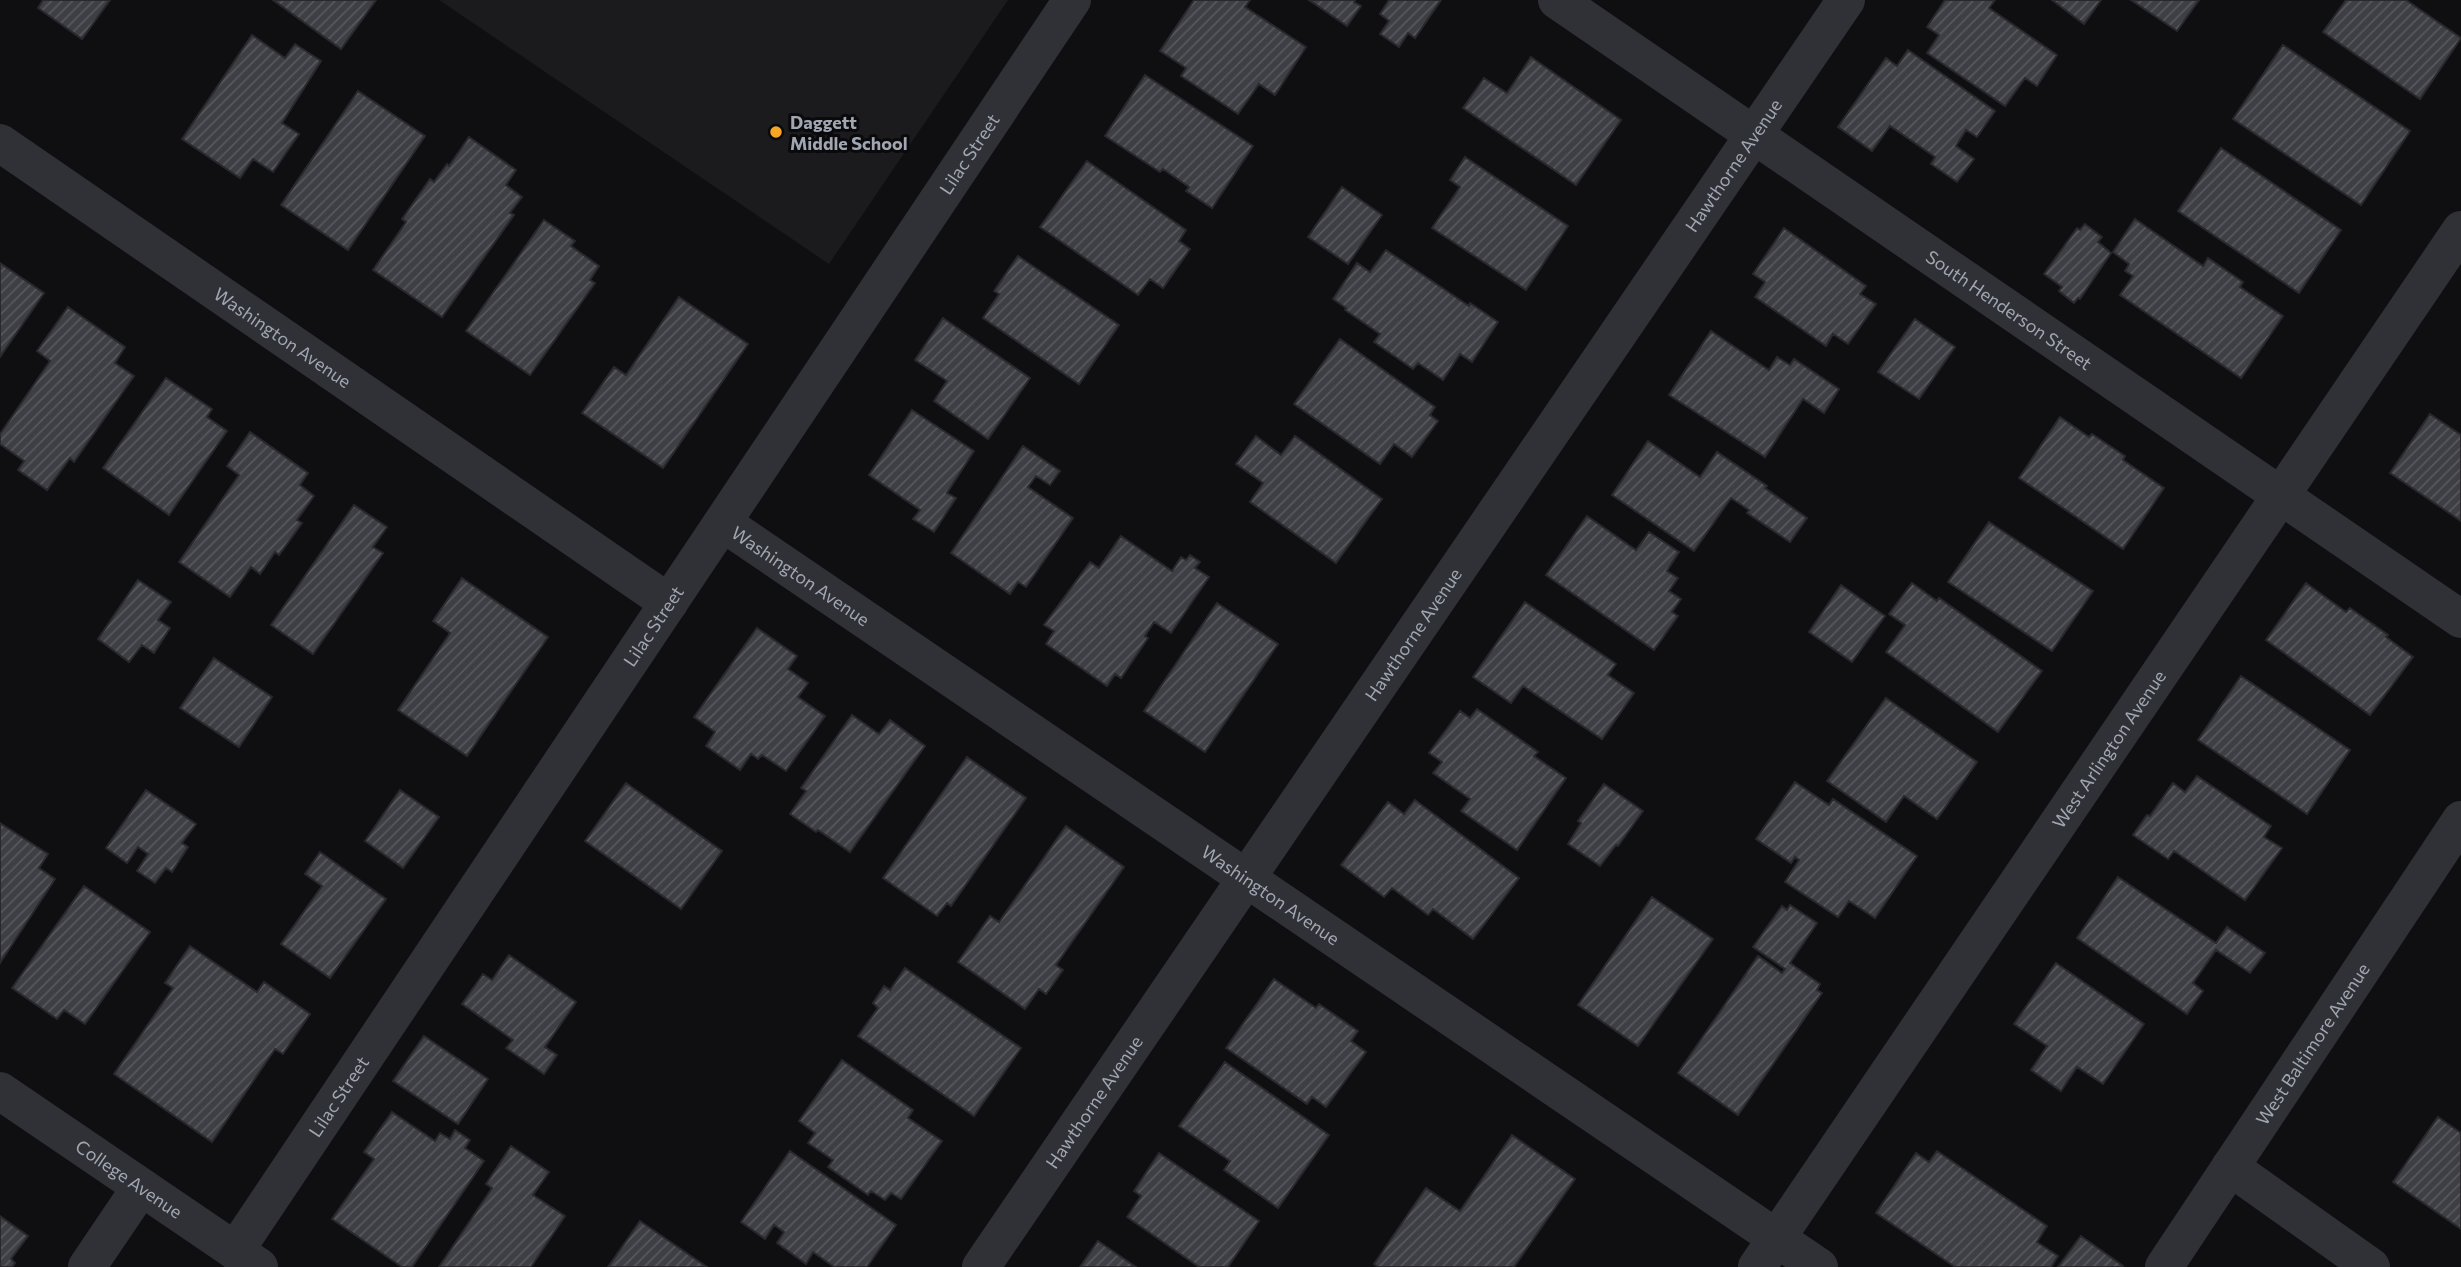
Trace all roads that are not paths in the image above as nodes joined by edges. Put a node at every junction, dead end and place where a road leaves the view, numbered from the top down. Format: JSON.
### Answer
{"nodes":[{"id":1,"x":1072,"y":0,"type":"edge"},
{"id":2,"x":1557,"y":0,"type":"edge"},
{"id":3,"x":1846,"y":0,"type":"edge"},
{"id":4,"x":1754,"y":135,"type":"junction"},
{"id":5,"x":0,"y":144,"type":"edge"},
{"id":6,"x":2461,"y":230,"type":"edge"},
{"id":7,"x":2281,"y":496,"type":"junction"},
{"id":8,"x":723,"y":523,"type":"junction"},
{"id":9,"x":669,"y":603,"type":"junction"},
{"id":10,"x":2461,"y":619,"type":"edge"},
{"id":11,"x":2461,"y":820,"type":"edge"},
{"id":12,"x":1246,"y":878,"type":"junction"},
{"id":13,"x":0,"y":1091,"type":"edge"},
{"id":14,"x":2230,"y":1167,"type":"junction"},
{"id":15,"x":141,"y":1187,"type":"junction"},
{"id":16,"x":1767,"y":1253,"type":"edge"},
{"id":17,"x":247,"y":1259,"type":"edge"},
{"id":18,"x":87,"y":1267,"type":"edge"},
{"id":19,"x":981,"y":1267,"type":"edge"},
{"id":20,"x":1819,"y":1267,"type":"edge"},
{"id":21,"x":2164,"y":1267,"type":"edge"},
{"id":22,"x":2371,"y":1267,"type":"edge"}],
"edges":[{"from":1,"to":8,"type":"street","name":"Lilac Street"},
{"from":2,"to":4,"type":"street","name":"South Henderson Street"},
{"from":3,"to":4,"type":"street","name":"Hawthorne Avenue"},
{"from":4,"to":7,"type":"street","name":"South Henderson Street"},
{"from":4,"to":12,"type":"street","name":"Hawthorne Avenue"},
{"from":5,"to":9,"type":"street","name":"Washington Avenue"},
{"from":6,"to":7,"type":"street","name":"West Arlington Avenue"},
{"from":7,"to":10,"type":"street","name":"South Henderson Street"},
{"from":7,"to":16,"type":"street","name":"West Arlington Avenue"},
{"from":8,"to":9,"type":"street","name":"Lilac Street"},
{"from":8,"to":12,"type":"street","name":"Washington Avenue"},
{"from":9,"to":17,"type":"street","name":"Lilac Street"},
{"from":11,"to":14,"type":"street","name":"West Baltimore Avenue"},
{"from":12,"to":16,"type":"street","name":"Washington Avenue"},
{"from":12,"to":19,"type":"street","name":"Hawthorne Avenue"},
{"from":13,"to":15,"type":"street","name":"College Avenue"},
{"from":14,"to":21,"type":"street","name":"West Baltimore Avenue"},
{"from":14,"to":22,"type":"street"},
{"from":15,"to":17,"type":"street","name":"College Avenue"},
{"from":15,"to":18,"type":"street"},
{"from":16,"to":20,"type":"street","name":"Washington Avenue"}]}
